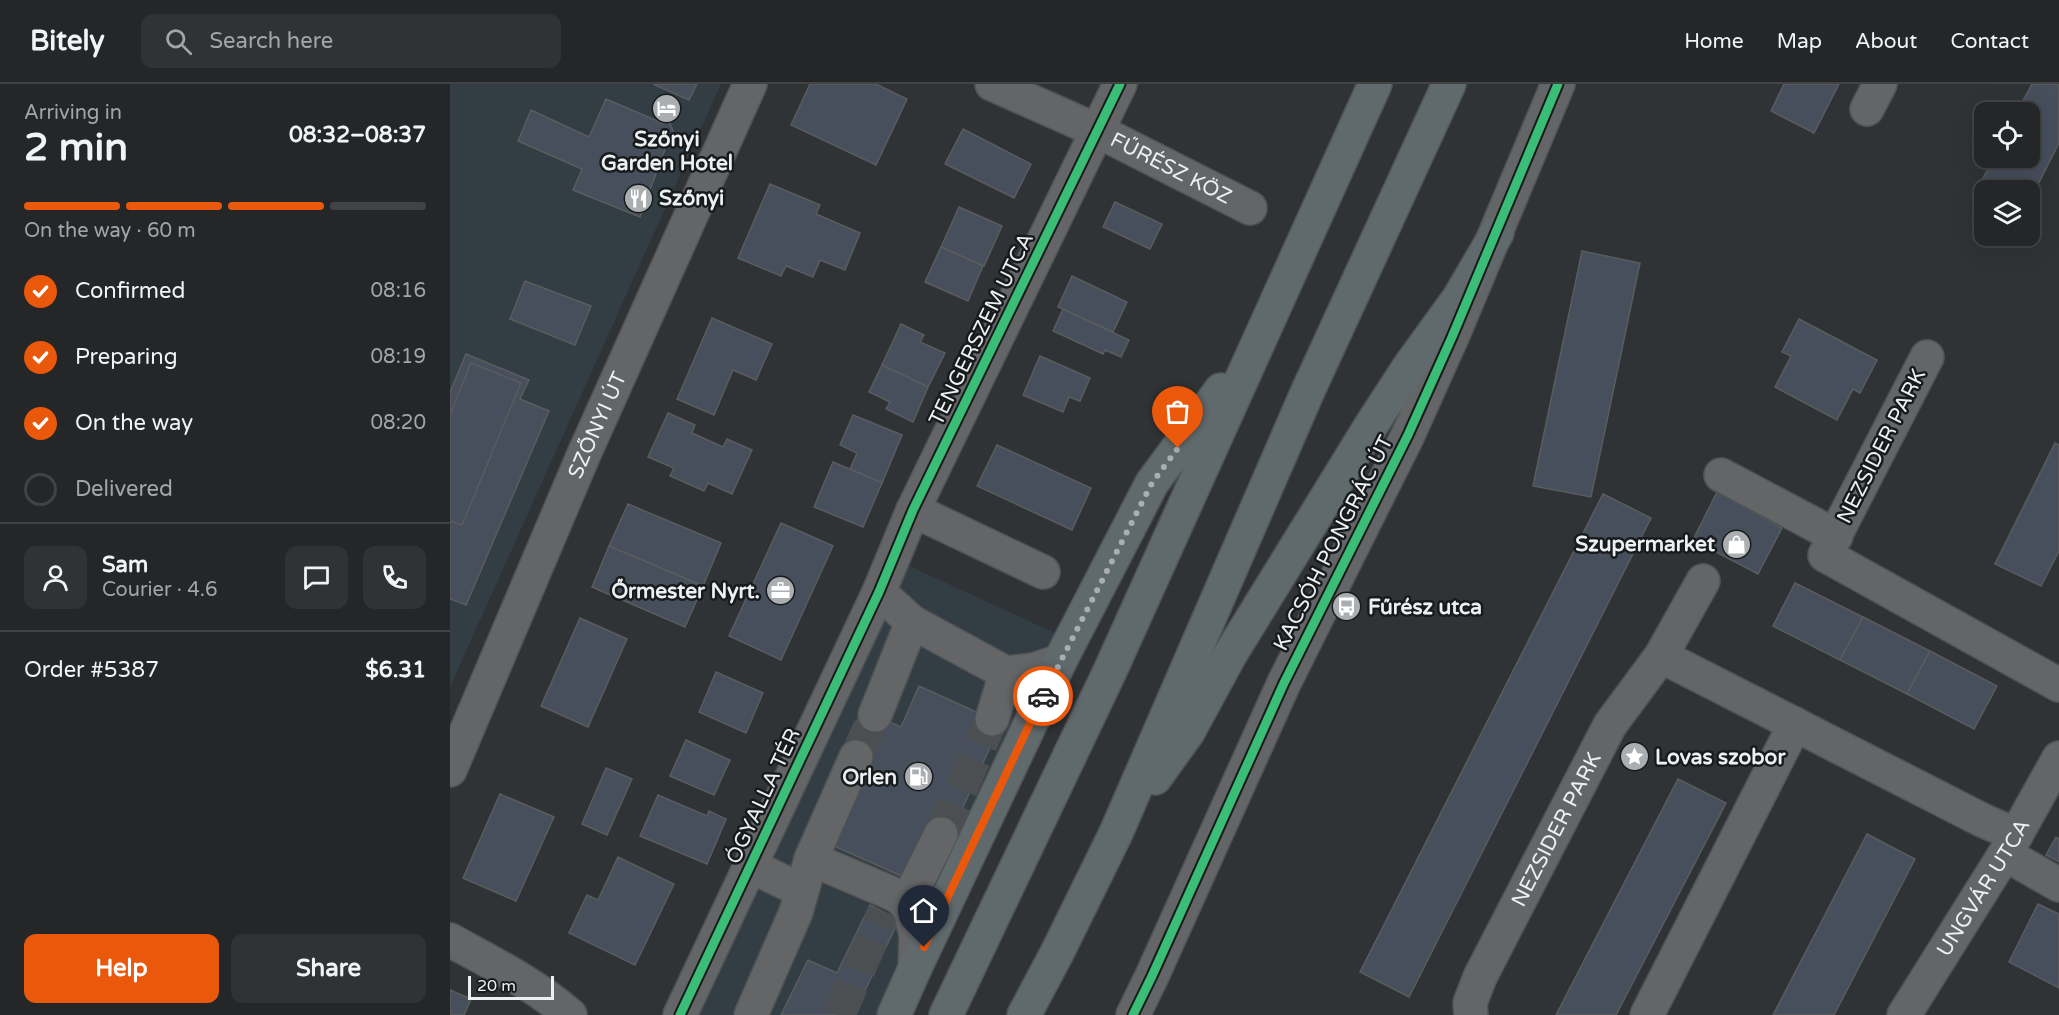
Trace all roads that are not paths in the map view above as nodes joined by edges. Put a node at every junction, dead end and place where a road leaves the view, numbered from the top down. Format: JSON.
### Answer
{"nodes":[{"id":1,"x":750,"y":84,"type":"edge"},
{"id":2,"x":992,"y":84,"type":"edge"},
{"id":3,"x":1120,"y":84,"type":"edge"},
{"id":4,"x":1375,"y":84,"type":"edge"},
{"id":5,"x":1449,"y":84,"type":"edge"},
{"id":6,"x":1558,"y":84,"type":"edge"},
{"id":7,"x":1098,"y":131,"type":"junction"},
{"id":8,"x":1250,"y":208,"type":"dead end"},
{"id":9,"x":1497,"y":233,"type":"junction"},
{"id":10,"x":1257,"y":343,"type":"junction"},
{"id":11,"x":1927,"y":357,"type":"dead end"},
{"id":12,"x":1721,"y":475,"type":"dead end"},
{"id":13,"x":913,"y":510,"type":"junction"},
{"id":14,"x":1836,"y":536,"type":"junction"},
{"id":15,"x":1043,"y":572,"type":"dead end"},
{"id":16,"x":1703,"y":581,"type":"dead end"},
{"id":17,"x":879,"y":592,"type":"junction"},
{"id":18,"x":912,"y":622,"type":"junction"},
{"id":19,"x":1661,"y":656,"type":"junction"},
{"id":20,"x":1060,"y":661,"type":"junction"},
{"id":21,"x":1006,"y":672,"type":"junction"},
{"id":22,"x":2059,"y":685,"type":"edge"},
{"id":23,"x":875,"y":715,"type":"tunnel mouth"},
{"id":24,"x":992,"y":719,"type":"tunnel mouth"},
{"id":25,"x":1795,"y":724,"type":"junction"},
{"id":26,"x":856,"y":757,"type":"tunnel mouth"},
{"id":27,"x":2059,"y":758,"type":"edge"},
{"id":28,"x":450,"y":770,"type":"edge"},
{"id":29,"x":1116,"y":833,"type":"junction"},
{"id":30,"x":941,"y":834,"type":"tunnel mouth"},
{"id":31,"x":2011,"y":845,"type":"junction"},
{"id":32,"x":811,"y":859,"type":"junction"},
{"id":33,"x":750,"y":866,"type":"junction"},
{"id":34,"x":2059,"y":885,"type":"edge"},
{"id":35,"x":801,"y":890,"type":"junction"},
{"id":36,"x":894,"y":904,"type":"junction"},
{"id":37,"x":450,"y":940,"type":"edge"},
{"id":38,"x":915,"y":968,"type":"junction"},
{"id":39,"x":570,"y":1015,"type":"edge"},
{"id":40,"x":680,"y":1015,"type":"edge"},
{"id":41,"x":751,"y":1015,"type":"edge"},
{"id":42,"x":894,"y":1015,"type":"edge"},
{"id":43,"x":946,"y":1015,"type":"edge"},
{"id":44,"x":1024,"y":1015,"type":"edge"},
{"id":45,"x":1133,"y":1015,"type":"edge"},
{"id":46,"x":1471,"y":1015,"type":"edge"},
{"id":47,"x":1647,"y":1015,"type":"edge"},
{"id":48,"x":1904,"y":1015,"type":"edge"}],
"edges":[{"from":1,"to":28,"type":"street","name":"SZŐNYI ÚT"},
{"from":2,"to":7,"type":"street","name":"FŰRÉSZ KÖZ"},
{"from":3,"to":7,"type":"street","name":"TENGERSZEM UTCA"},
{"from":4,"to":10,"type":"main road"},
{"from":5,"to":29,"type":"main road"},
{"from":6,"to":9,"type":"street","name":"KACSÓH PONGRÁC ÚT"},
{"from":7,"to":8,"type":"street","name":"FŰRÉSZ KÖZ"},
{"from":7,"to":13,"type":"street","name":"TENGERSZEM UTCA"},
{"from":9,"to":29,"type":"main road"},
{"from":9,"to":45,"type":"street","name":"KACSÓH PONGRÁC ÚT"},
{"from":10,"to":20,"type":"main road"},
{"from":10,"to":43,"type":"main road"},
{"from":11,"to":14,"type":"street","name":"NEZSIDER PARK"},
{"from":12,"to":14,"type":"street","name":"NEZSIDER PARK"},
{"from":13,"to":15,"type":"street"},
{"from":13,"to":17,"type":"street","name":"TENGERSZEM UTCA"},
{"from":14,"to":22,"type":"street","name":"NEZSIDER PARK"},
{"from":16,"to":19,"type":"street","name":"NEZSIDER PARK"},
{"from":17,"to":18,"type":"street"},
{"from":17,"to":33,"type":"street","name":"ÓGYALLA TÉR"},
{"from":18,"to":21,"type":"street"},
{"from":18,"to":23,"type":"street"},
{"from":19,"to":25,"type":"street"},
{"from":19,"to":46,"type":"street","name":"NEZSIDER PARK"},
{"from":20,"to":21,"type":"street"},
{"from":20,"to":38,"type":"main road"},
{"from":21,"to":24,"type":"street"},
{"from":25,"to":31,"type":"street"},
{"from":25,"to":47,"type":"street"},
{"from":26,"to":32,"type":"street"},
{"from":27,"to":31,"type":"street","name":"UNGVÁR UTCA"},
{"from":29,"to":44,"type":"main road"},
{"from":30,"to":36,"type":"street"},
{"from":31,"to":34,"type":"street"},
{"from":31,"to":48,"type":"street","name":"UNGVÁR UTCA"},
{"from":32,"to":35,"type":"street"},
{"from":32,"to":36,"type":"street"},
{"from":33,"to":35,"type":"street"},
{"from":33,"to":40,"type":"street","name":"ÓGYALLA TÉR"},
{"from":35,"to":41,"type":"street"},
{"from":36,"to":38,"type":"street"},
{"from":37,"to":39,"type":"street"},
{"from":38,"to":42,"type":"main road"}]}
